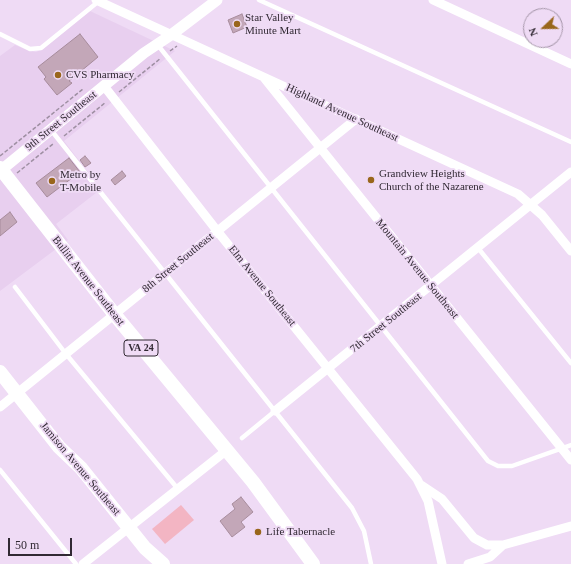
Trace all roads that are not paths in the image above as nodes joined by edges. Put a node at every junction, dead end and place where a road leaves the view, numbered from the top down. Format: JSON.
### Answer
{"nodes":[{"id":1,"x":217,"y":0,"type":"edge"},
{"id":2,"x":259,"y":0,"type":"edge"},
{"id":3,"x":433,"y":0,"type":"edge"},
{"id":4,"x":97,"y":1,"type":"edge"},
{"id":5,"x":0,"y":34,"type":"edge"},
{"id":6,"x":171,"y":35,"type":"junction"},
{"id":7,"x":157,"y":44,"type":"junction"},
{"id":8,"x":571,"y":64,"type":"edge"},
{"id":9,"x":264,"y":77,"type":"junction"},
{"id":10,"x":104,"y":86,"type":"junction"},
{"id":11,"x":356,"y":119,"type":"junction"},
{"id":12,"x":51,"y":130,"type":"junction"},
{"id":13,"x":571,"y":142,"type":"edge"},
{"id":14,"x":321,"y":148,"type":"junction"},
{"id":15,"x":3,"y":172,"type":"edge"},
{"id":16,"x":571,"y":172,"type":"edge"},
{"id":17,"x":271,"y":188,"type":"junction"},
{"id":18,"x":532,"y":204,"type":"junction"},
{"id":19,"x":218,"y":232,"type":"junction"},
{"id":20,"x":478,"y":248,"type":"junction"},
{"id":21,"x":571,"y":250,"type":"edge"},
{"id":22,"x":166,"y":274,"type":"junction"},
{"id":23,"x":431,"y":286,"type":"junction"},
{"id":24,"x":15,"y":288,"type":"dead end"},
{"id":25,"x":115,"y":315,"type":"junction"},
{"id":26,"x":382,"y":326,"type":"junction"},
{"id":27,"x":66,"y":354,"type":"junction"},
{"id":28,"x":571,"y":363,"type":"edge"},
{"id":29,"x":330,"y":368,"type":"junction"},
{"id":30,"x":0,"y":372,"type":"edge"},
{"id":31,"x":17,"y":393,"type":"junction"},
{"id":32,"x":0,"y":406,"type":"edge"},
{"id":33,"x":275,"y":411,"type":"junction"},
{"id":34,"x":242,"y":438,"type":"dead end"},
{"id":35,"x":571,"y":445,"type":"edge"},
{"id":36,"x":562,"y":448,"type":"junction"},
{"id":37,"x":227,"y":450,"type":"junction"},
{"id":38,"x":571,"y":460,"type":"edge"},
{"id":39,"x":0,"y":470,"type":"edge"},
{"id":40,"x":421,"y":485,"type":"junction"},
{"id":41,"x":178,"y":489,"type":"junction"},
{"id":42,"x":284,"y":523,"type":"junction"},
{"id":43,"x":571,"y":526,"type":"edge"},
{"id":44,"x":129,"y":528,"type":"junction"},
{"id":45,"x":503,"y":545,"type":"junction"},
{"id":46,"x":76,"y":564,"type":"edge"},
{"id":47,"x":84,"y":564,"type":"edge"},
{"id":48,"x":163,"y":564,"type":"edge"},
{"id":49,"x":312,"y":564,"type":"edge"},
{"id":50,"x":321,"y":564,"type":"edge"},
{"id":51,"x":371,"y":564,"type":"edge"},
{"id":52,"x":442,"y":564,"type":"edge"},
{"id":53,"x":468,"y":564,"type":"edge"}],
"edges":[{"from":1,"to":6,"type":"street","name":"9th Street Southeast"},
{"from":2,"to":13,"type":"lane"},
{"from":3,"to":8,"type":"street"},
{"from":4,"to":5,"type":"lane"},
{"from":4,"to":6,"type":"street","name":"Highland Avenue Southeast"},
{"from":6,"to":7,"type":"street","name":"9th Street Southeast"},
{"from":6,"to":9,"type":"street","name":"Highland Avenue Southeast"},
{"from":7,"to":10,"type":"street","name":"9th Street Southeast"},
{"from":7,"to":17,"type":"lane"},
{"from":9,"to":11,"type":"street","name":"Highland Avenue Southeast"},
{"from":9,"to":14,"type":"street","name":"Mountain Avenue Southeast"},
{"from":10,"to":12,"type":"street","name":"9th Street Southeast"},
{"from":10,"to":19,"type":"street","name":"Elm Avenue Southeast"},
{"from":11,"to":14,"type":"street","name":"8th Street Southeast"},
{"from":11,"to":18,"type":"street","name":"Highland Avenue Southeast"},
{"from":12,"to":15,"type":"street","name":"9th Street Southeast"},
{"from":12,"to":22,"type":"lane"},
{"from":14,"to":17,"type":"street","name":"8th Street Southeast"},
{"from":14,"to":23,"type":"street","name":"Mountain Avenue Southeast"},
{"from":15,"to":25,"type":"main road","name":"Bullitt Avenue Southeast","number":"VA 24"},
{"from":16,"to":18,"type":"street","name":"7th Street Southeast"},
{"from":17,"to":19,"type":"street","name":"8th Street Southeast"},
{"from":17,"to":26,"type":"lane"},
{"from":18,"to":20,"type":"street","name":"7th Street Southeast"},
{"from":18,"to":21,"type":"street","name":"Highland Avenue Southeast"},
{"from":19,"to":22,"type":"street","name":"8th Street Southeast"},
{"from":19,"to":29,"type":"street","name":"Elm Avenue Southeast"},
{"from":20,"to":23,"type":"street","name":"7th Street Southeast"},
{"from":20,"to":28,"type":"lane"},
{"from":22,"to":25,"type":"street","name":"8th Street Southeast"},
{"from":22,"to":33,"type":"lane"},
{"from":23,"to":26,"type":"street","name":"7th Street Southeast"},
{"from":23,"to":36,"type":"street","name":"Mountain Avenue Southeast"},
{"from":24,"to":27,"type":"lane"},
{"from":25,"to":27,"type":"street","name":"8th Street Southeast"},
{"from":25,"to":37,"type":"main road","name":"Bullitt Avenue Southeast","number":"VA 24"},
{"from":26,"to":29,"type":"street","name":"7th Street Southeast"},
{"from":26,"to":36,"type":"lane"},
{"from":27,"to":31,"type":"street","name":"8th Street Southeast"},
{"from":27,"to":41,"type":"lane"},
{"from":29,"to":33,"type":"street","name":"7th Street Southeast"},
{"from":29,"to":40,"type":"street","name":"Elm Avenue Southeast"},
{"from":30,"to":31,"type":"main road","name":"Jamison Avenue Southeast"},
{"from":31,"to":32,"type":"street","name":"8th Street Southeast"},
{"from":31,"to":44,"type":"main road","name":"Jamison Avenue Southeast"},
{"from":33,"to":34,"type":"lane"},
{"from":33,"to":51,"type":"lane"},
{"from":35,"to":36,"type":"lane"},
{"from":36,"to":38,"type":"street","name":"Mountain Avenue Southeast"},
{"from":37,"to":41,"type":"street"},
{"from":37,"to":42,"type":"main road","name":"Bullitt Avenue Southeast","number":"VA 24"},
{"from":39,"to":46,"type":"lane"},
{"from":40,"to":45,"type":"street","name":"Elm Avenue Southeast"},
{"from":40,"to":52,"type":"street","name":"Elm Avenue Southeast"},
{"from":41,"to":44,"type":"street"},
{"from":42,"to":49,"type":"main road","name":"Bullitt Avenue Southeast","number":"VA 24"},
{"from":42,"to":50,"type":"main road","name":"Bullitt Avenue Southeast","number":"VA 24"},
{"from":43,"to":45,"type":"street"},
{"from":44,"to":47,"type":"street"},
{"from":44,"to":48,"type":"main road","name":"Jamison Avenue Southeast"},
{"from":45,"to":53,"type":"street"}]}
